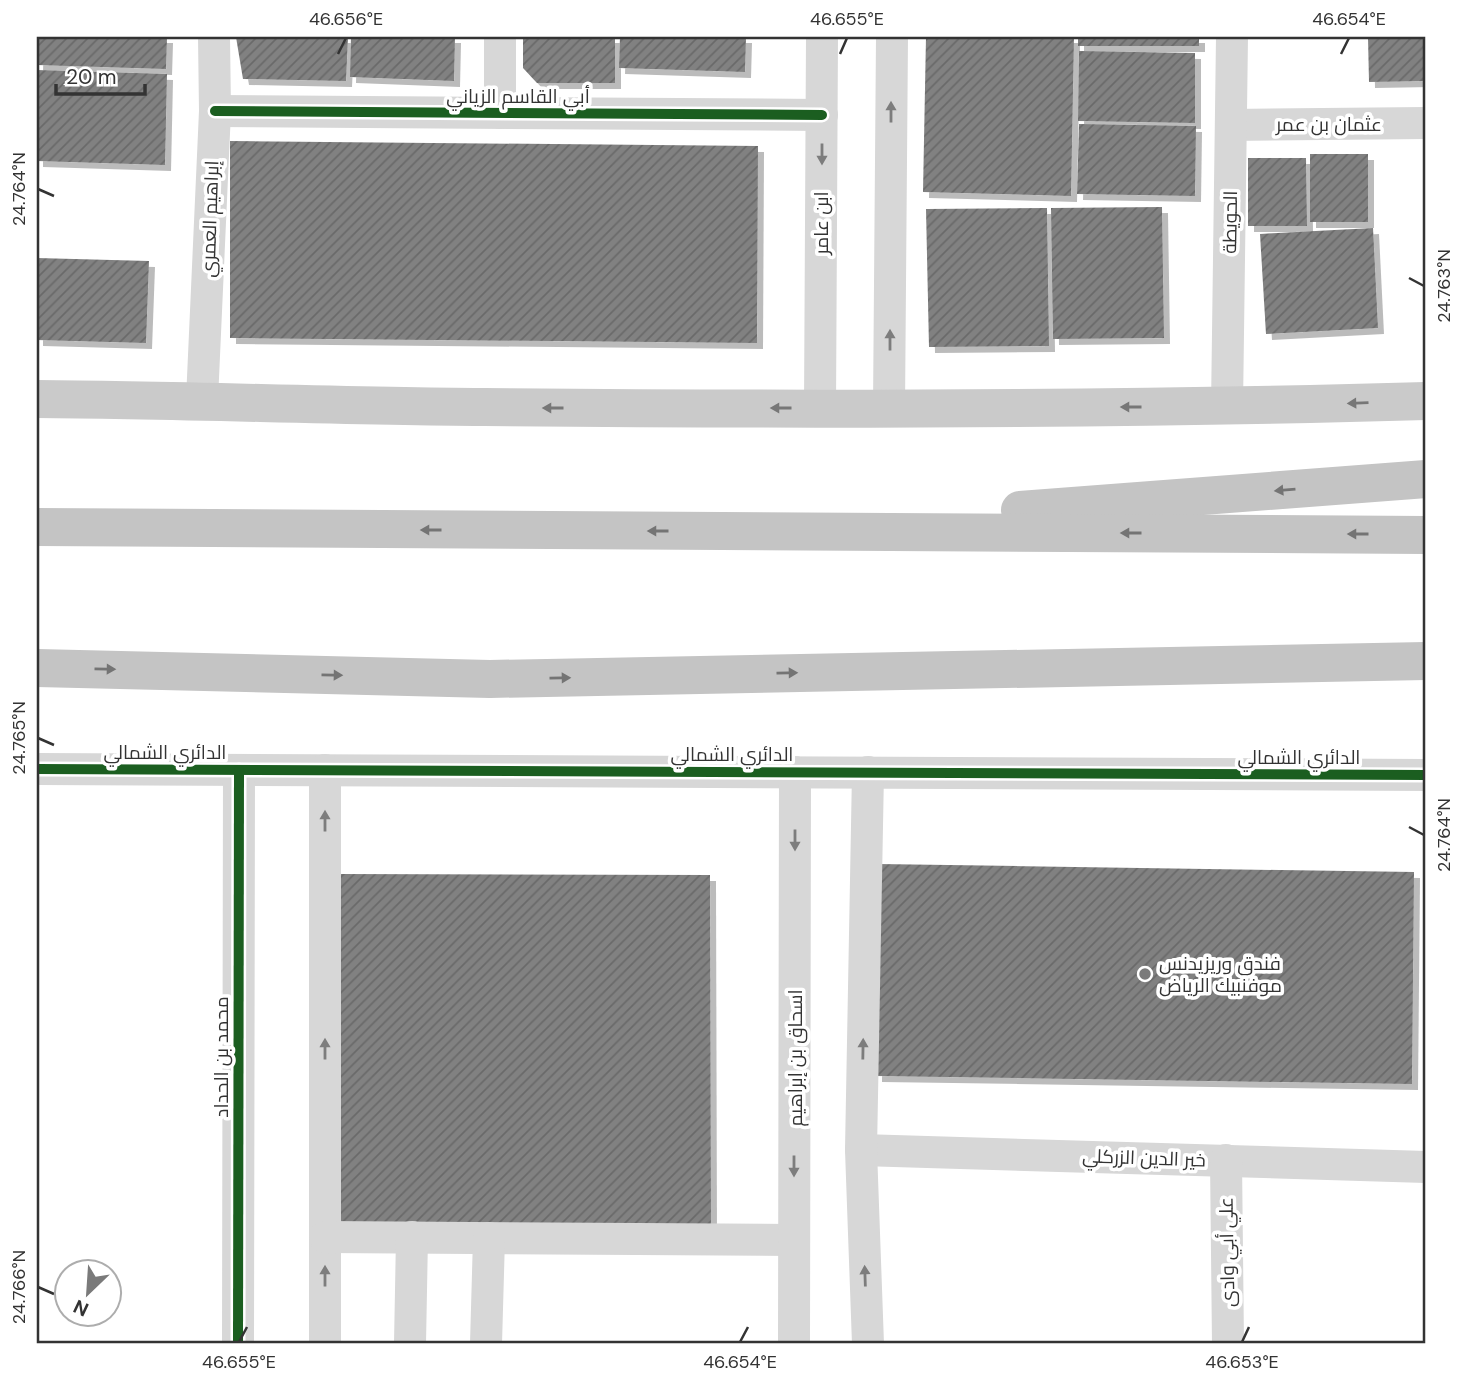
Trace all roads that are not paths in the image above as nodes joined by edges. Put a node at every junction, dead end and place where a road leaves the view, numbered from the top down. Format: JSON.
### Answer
{"nodes":[{"id":1,"x":214,"y":37,"type":"edge"},
{"id":2,"x":500,"y":37,"type":"edge"},
{"id":3,"x":822,"y":37,"type":"edge"},
{"id":4,"x":892,"y":37,"type":"edge"},
{"id":5,"x":1232,"y":37,"type":"edge"},
{"id":6,"x":215,"y":111,"type":"junction"},
{"id":7,"x":500,"y":113,"type":"junction"},
{"id":8,"x":822,"y":115,"type":"junction"},
{"id":9,"x":1426,"y":123,"type":"edge"},
{"id":10,"x":1231,"y":125,"type":"junction"},
{"id":11,"x":37,"y":399,"type":"edge"},
{"id":12,"x":202,"y":400,"type":"junction"},
{"id":13,"x":1426,"y":401,"type":"edge"},
{"id":14,"x":1227,"y":407,"type":"junction"},
{"id":15,"x":890,"y":408,"type":"junction"},
{"id":16,"x":820,"y":409,"type":"junction"},
{"id":17,"x":1426,"y":479,"type":"edge"},
{"id":18,"x":37,"y":527,"type":"edge"},
{"id":19,"x":713,"y":532,"type":"junction"},
{"id":20,"x":1426,"y":534,"type":"edge"},
{"id":21,"x":1426,"y":661,"type":"edge"},
{"id":22,"x":37,"y":668,"type":"edge"},
{"id":23,"x":37,"y":769,"type":"edge"},
{"id":24,"x":239,"y":770,"type":"junction"},
{"id":25,"x":325,"y":770,"type":"junction"},
{"id":26,"x":795,"y":772,"type":"junction"},
{"id":27,"x":868,"y":772,"type":"junction"},
{"id":28,"x":1426,"y":775,"type":"edge"},
{"id":29,"x":861,"y":1150,"type":"junction"},
{"id":30,"x":1226,"y":1160,"type":"junction"},
{"id":31,"x":1426,"y":1167,"type":"edge"},
{"id":32,"x":325,"y":1237,"type":"junction"},
{"id":33,"x":412,"y":1237,"type":"junction"},
{"id":34,"x":489,"y":1238,"type":"junction"},
{"id":35,"x":794,"y":1240,"type":"junction"},
{"id":36,"x":238,"y":1344,"type":"edge"},
{"id":37,"x":325,"y":1344,"type":"edge"},
{"id":38,"x":411,"y":1344,"type":"edge"},
{"id":39,"x":486,"y":1344,"type":"edge"},
{"id":40,"x":794,"y":1344,"type":"edge"},
{"id":41,"x":868,"y":1344,"type":"edge"},
{"id":42,"x":1228,"y":1344,"type":"edge"}],
"edges":[{"from":1,"to":6,"type":"street","name":"إبراهيم العمري"},
{"from":2,"to":7,"type":"street"},
{"from":3,"to":8,"type":"street","name":"ابن عامر"},
{"from":15,"to":4,"type":"street","one_way":true},
{"from":5,"to":10,"type":"street","name":"الحويطة"},
{"from":6,"to":7,"type":"street","name":"أبي القاسم الزياني"},
{"from":6,"to":12,"type":"street","name":"إبراهيم العمري"},
{"from":7,"to":8,"type":"street","name":"أبي القاسم الزياني"},
{"from":8,"to":16,"type":"street","name":"ابن عامر","one_way":true},
{"from":9,"to":10,"type":"street","name":"عثمان بن عمر"},
{"from":10,"to":14,"type":"street","name":"الحويطة"},
{"from":11,"to":12,"type":"main road"},
{"from":16,"to":12,"type":"main road","one_way":true},
{"from":13,"to":14,"type":"main road","one_way":true},
{"from":14,"to":15,"type":"main road","one_way":true},
{"from":15,"to":16,"type":"main road"},
{"from":17,"to":19,"type":"highway","one_way":true},
{"from":19,"to":18,"type":"highway","one_way":true},
{"from":20,"to":19,"type":"highway","one_way":true},
{"from":22,"to":21,"type":"highway","one_way":true},
{"from":23,"to":24,"type":"street","name":"الدائري الشمالي"},
{"from":24,"to":25,"type":"street","name":"الدائري الشمالي"},
{"from":24,"to":36,"type":"street","name":"محمد بن الحداد"},
{"from":25,"to":26,"type":"street","name":"الدائري الشمالي"},
{"from":32,"to":25,"type":"street","one_way":true},
{"from":26,"to":27,"type":"street","name":"الدائري الشمالي"},
{"from":26,"to":35,"type":"street","name":"اسحاق بن إبراهيم","one_way":true},
{"from":27,"to":28,"type":"street","name":"الدائري الشمالي"},
{"from":29,"to":27,"type":"street","one_way":true},
{"from":29,"to":30,"type":"street","name":"خير الدين الزركلي"},
{"from":41,"to":29,"type":"street","one_way":true},
{"from":30,"to":31,"type":"street","name":"خير الدين الزركلي"},
{"from":30,"to":42,"type":"street","name":"علي أبي وادى"},
{"from":32,"to":33,"type":"street"},
{"from":37,"to":32,"type":"street","one_way":true},
{"from":33,"to":34,"type":"street"},
{"from":33,"to":38,"type":"street"},
{"from":34,"to":35,"type":"street"},
{"from":34,"to":39,"type":"street"},
{"from":35,"to":40,"type":"street","name":"اسحاق بن إبراهيم"}]}
